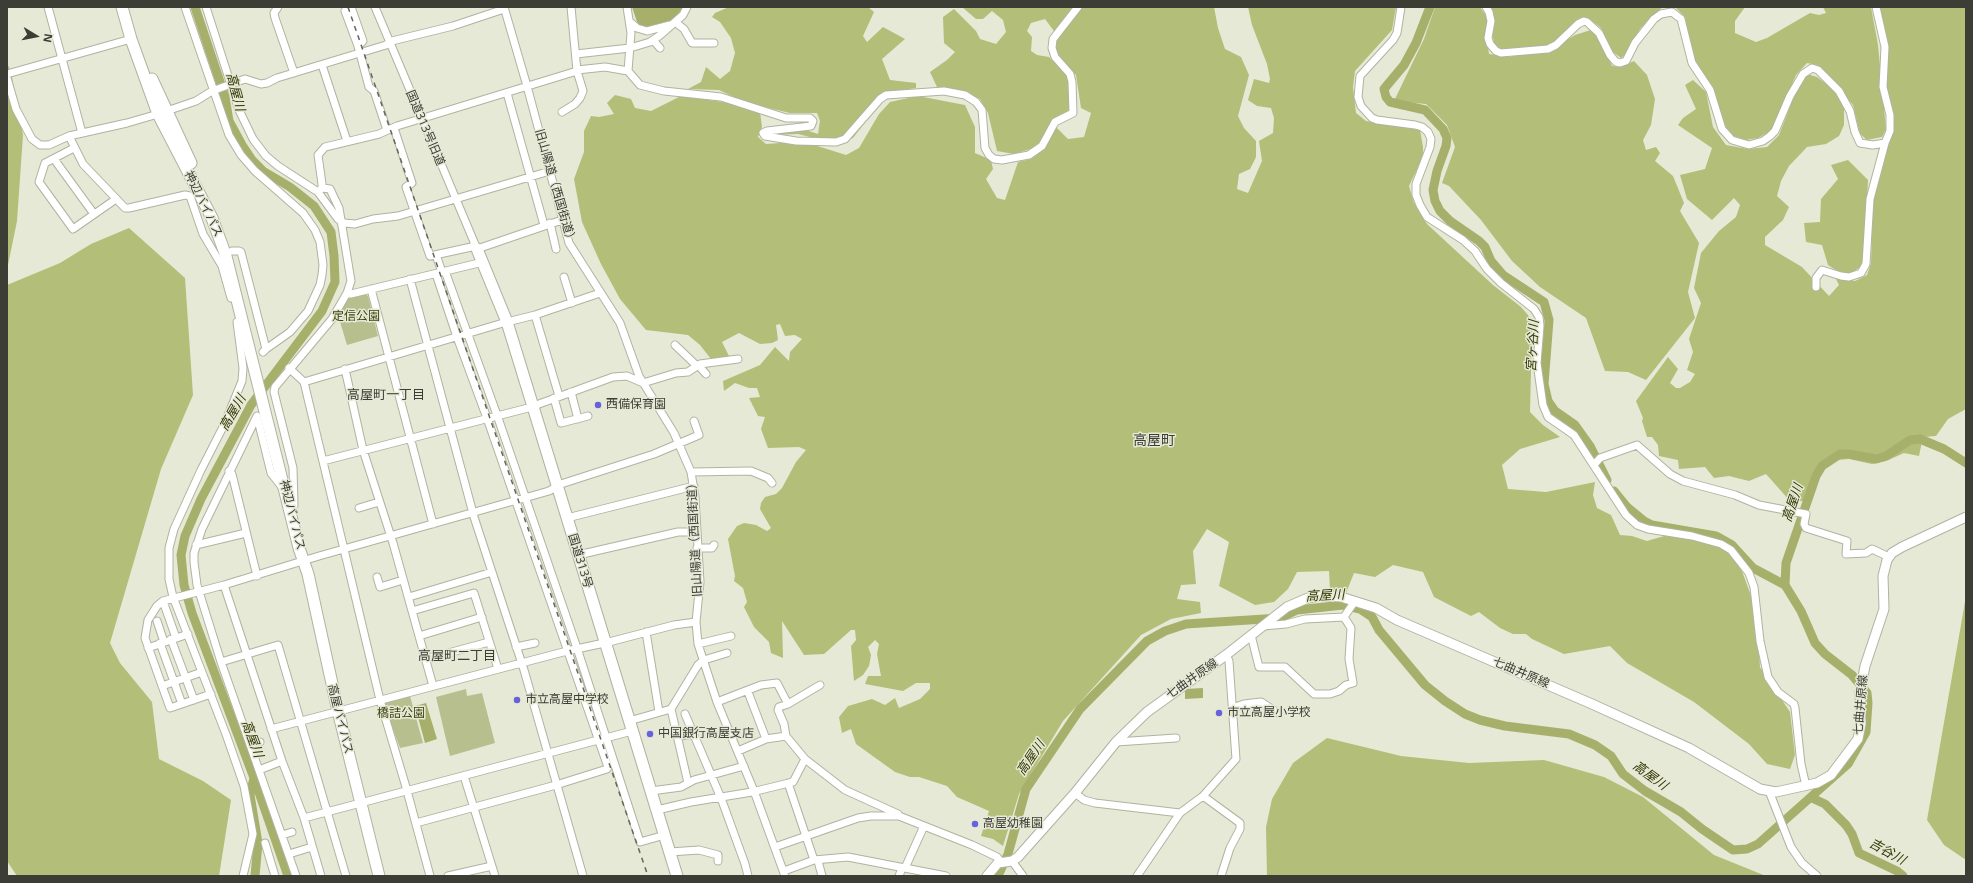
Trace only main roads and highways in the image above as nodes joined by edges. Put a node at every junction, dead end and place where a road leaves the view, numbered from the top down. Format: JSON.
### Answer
{"nodes":[{"id":1,"x":122,"y":7,"type":"edge"},
{"id":2,"x":128,"y":7,"type":"edge"},
{"id":3,"x":162,"y":112,"type":"junction"},
{"id":4,"x":477,"y":247,"type":"road end"},
{"id":5,"x":252,"y":367,"type":"junction"},
{"id":6,"x":264,"y":395,"type":"junction"},
{"id":7,"x":1966,"y":517,"type":"edge"},
{"id":8,"x":305,"y":562,"type":"junction"},
{"id":9,"x":377,"y":876,"type":"edge"},
{"id":10,"x":677,"y":876,"type":"edge"},
{"id":11,"x":987,"y":876,"type":"edge"}],
"edges":[{"from":1,"to":3,"type":"highway","name":"神辺バイパス"},
{"from":2,"to":3,"type":"highway","name":"神辺バイパス"},
{"from":3,"to":5,"type":"highway","name":"神辺バイパス"},
{"from":3,"to":5,"type":"highway","name":"神辺バイパス"},
{"from":4,"to":10,"type":"highway","name":"国道313号"},
{"from":5,"to":6,"type":"highway","name":"神辺バイパス"},
{"from":6,"to":8,"type":"highway","name":"神辺バイパス"},
{"from":6,"to":8,"type":"highway","name":"神辺バイパス"},
{"from":7,"to":11,"type":"main road","name":"七曲井原線"},
{"from":8,"to":9,"type":"highway","name":"高屋バイパス"}]}
